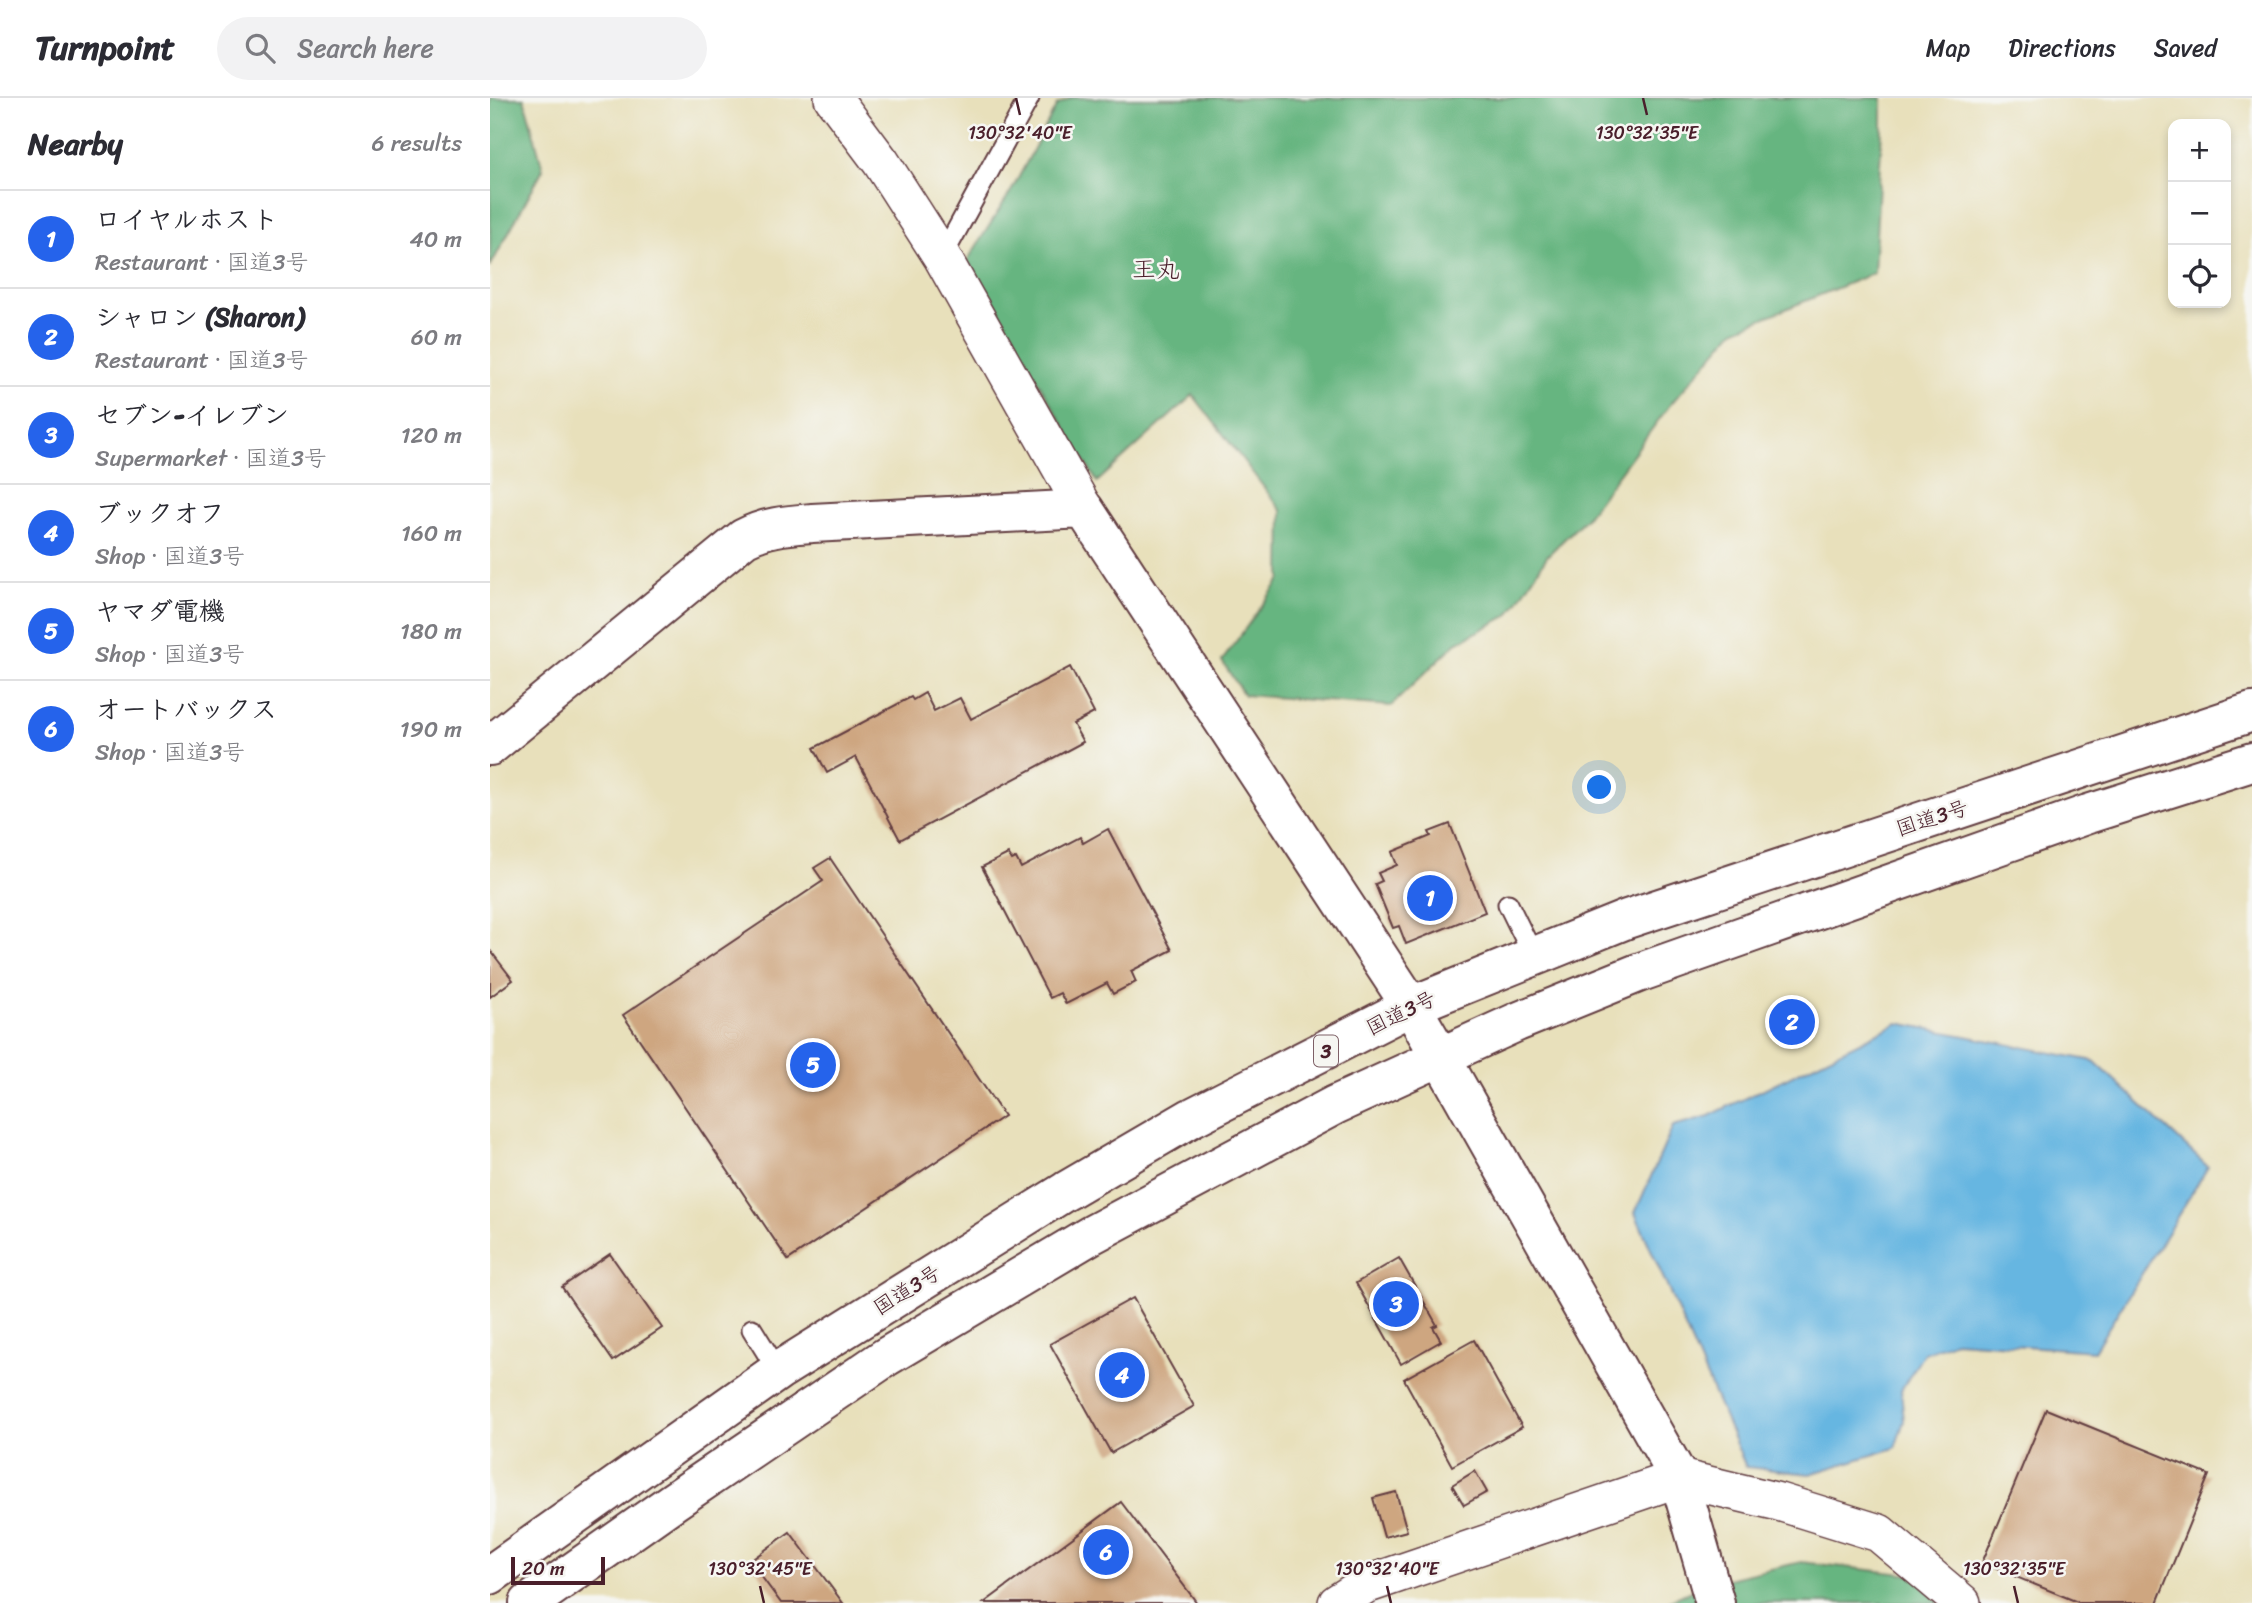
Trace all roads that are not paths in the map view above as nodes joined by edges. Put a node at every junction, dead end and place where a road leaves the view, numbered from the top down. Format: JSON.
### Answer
{"nodes":[{"id":1,"x":833,"y":98,"type":"edge"},
{"id":2,"x":1029,"y":98,"type":"edge"},
{"id":3,"x":942,"y":257,"type":"junction"},
{"id":4,"x":1084,"y":509,"type":"junction"},
{"id":5,"x":2252,"y":712,"type":"edge"},
{"id":6,"x":490,"y":746,"type":"edge"},
{"id":7,"x":2252,"y":762,"type":"edge"},
{"id":8,"x":1508,"y":904,"type":"dead end"},
{"id":9,"x":1534,"y":957,"type":"junction"},
{"id":10,"x":1410,"y":1006,"type":"junction"},
{"id":11,"x":1440,"y":1056,"type":"junction"},
{"id":12,"x":752,"y":1329,"type":"dead end"},
{"id":13,"x":778,"y":1371,"type":"junction"},
{"id":14,"x":1679,"y":1478,"type":"junction"},
{"id":15,"x":490,"y":1575,"type":"edge"},
{"id":16,"x":529,"y":1603,"type":"edge"},
{"id":17,"x":1337,"y":1603,"type":"edge"},
{"id":18,"x":1715,"y":1603,"type":"edge"},
{"id":19,"x":1962,"y":1603,"type":"edge"}],
"edges":[{"from":1,"to":3,"type":"street"},
{"from":2,"to":3,"type":"lane"},
{"from":3,"to":4,"type":"street"},
{"from":4,"to":6,"type":"main road"},
{"from":4,"to":10,"type":"main road"},
{"from":5,"to":9,"type":"main road","name":"国道3号","number":"3"},
{"from":7,"to":11,"type":"main road"},
{"from":8,"to":9,"type":"lane"},
{"from":9,"to":10,"type":"main road","name":"国道3号","number":"3"},
{"from":10,"to":11,"type":"main road"},
{"from":10,"to":13,"type":"main road","name":"国道3号","number":"3"},
{"from":11,"to":14,"type":"main road"},
{"from":11,"to":16,"type":"main road"},
{"from":12,"to":13,"type":"lane"},
{"from":13,"to":15,"type":"main road","name":"国道3号","number":"3"},
{"from":14,"to":17,"type":"street"},
{"from":14,"to":18,"type":"main road"},
{"from":14,"to":19,"type":"street"}]}
